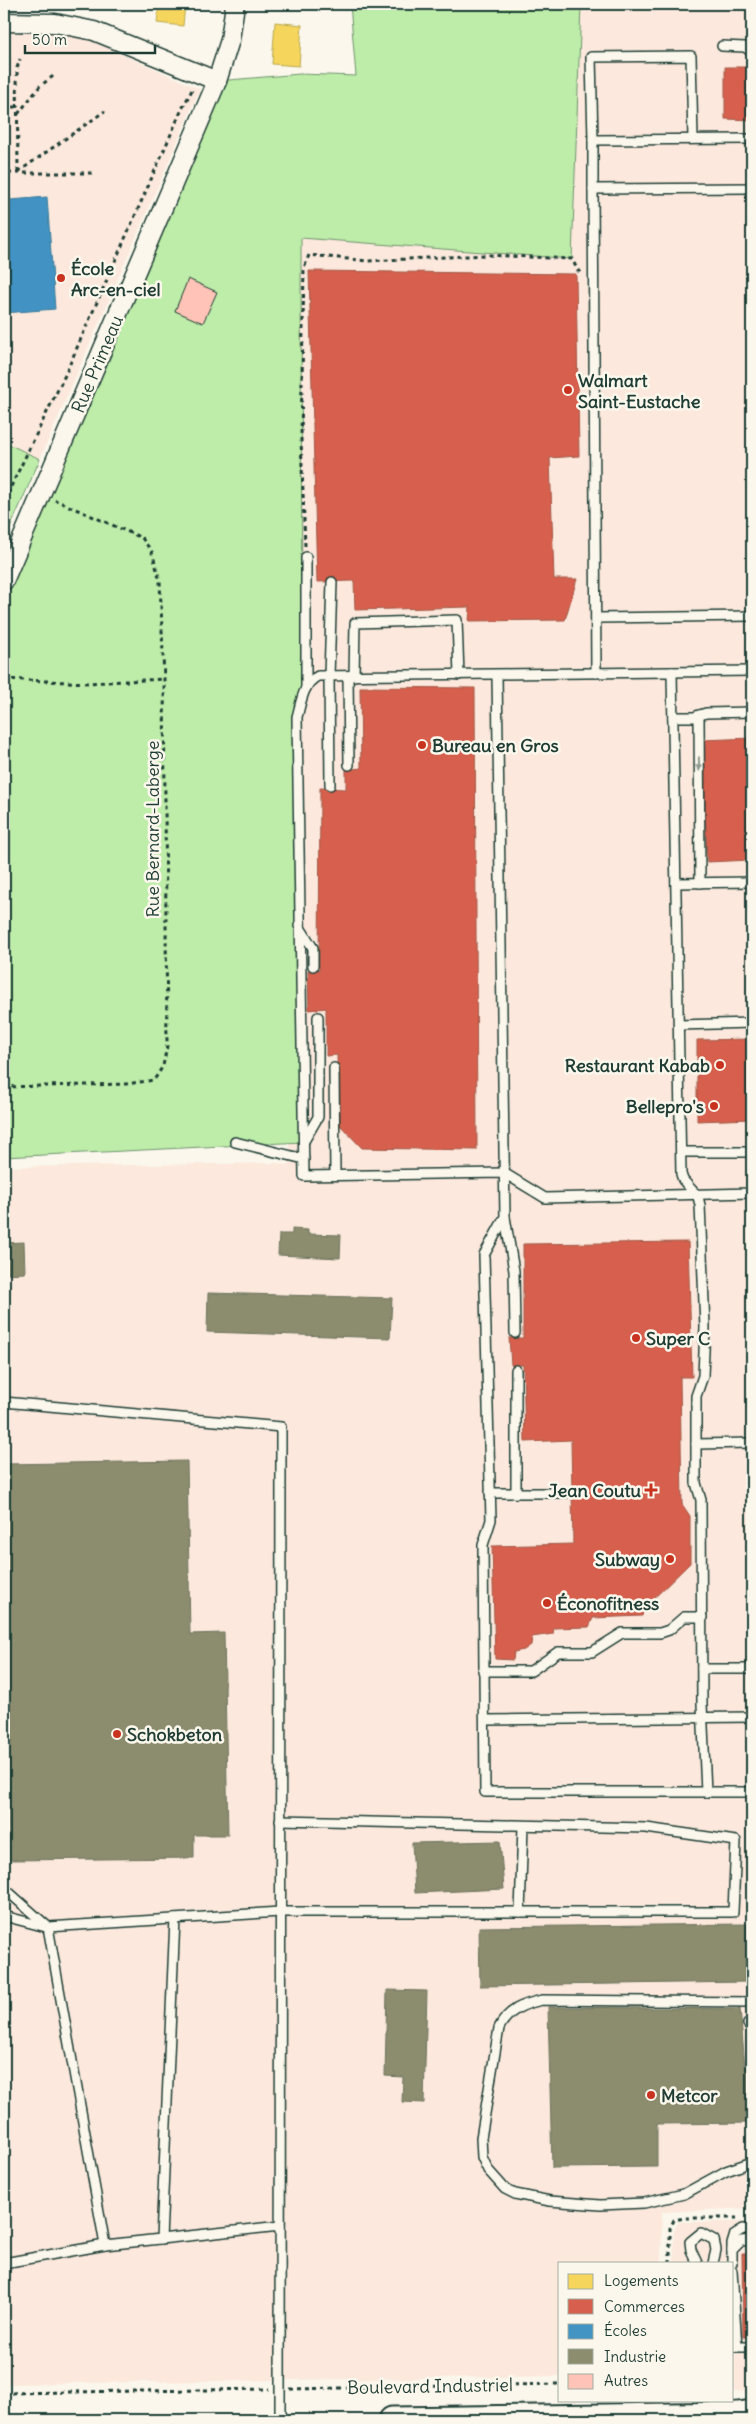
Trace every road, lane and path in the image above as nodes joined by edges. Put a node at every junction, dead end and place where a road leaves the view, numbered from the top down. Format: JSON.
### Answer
{"nodes":[{"id":1,"x":235,"y":4,"type":"edge"},
{"id":2,"x":4,"y":22,"type":"edge"},
{"id":3,"x":722,"y":46,"type":"dead end"},
{"id":4,"x":752,"y":52,"type":"edge"},
{"id":5,"x":20,"y":59,"type":"dead end"},
{"id":6,"x":56,"y":74,"type":"dead end"},
{"id":7,"x":209,"y":78,"type":"junction"},
{"id":8,"x":188,"y":98,"type":"dead end"},
{"id":9,"x":4,"y":107,"type":"edge"},
{"id":10,"x":18,"y":107,"type":"junction"},
{"id":11,"x":105,"y":111,"type":"dead end"},
{"id":12,"x":17,"y":114,"type":"junction"},
{"id":13,"x":693,"y":139,"type":"junction"},
{"id":14,"x":752,"y":139,"type":"edge"},
{"id":15,"x":593,"y":140,"type":"junction"},
{"id":16,"x":18,"y":172,"type":"junction"},
{"id":17,"x":8,"y":173,"type":"dead end"},
{"id":18,"x":94,"y":173,"type":"dead end"},
{"id":19,"x":752,"y":188,"type":"edge"},
{"id":20,"x":593,"y":189,"type":"junction"},
{"id":21,"x":578,"y":271,"type":"dead end"},
{"id":22,"x":42,"y":495,"type":"junction"},
{"id":23,"x":4,"y":501,"type":"edge"},
{"id":24,"x":306,"y":557,"type":"joint"},
{"id":25,"x":4,"y":581,"type":"edge"},
{"id":26,"x":332,"y":582,"type":"dead end"},
{"id":27,"x":752,"y":616,"type":"edge"},
{"id":28,"x":597,"y":618,"type":"junction"},
{"id":29,"x":752,"y":671,"type":"edge"},
{"id":30,"x":672,"y":672,"type":"junction"},
{"id":31,"x":596,"y":673,"type":"junction"},
{"id":32,"x":458,"y":675,"type":"junction"},
{"id":33,"x":497,"y":675,"type":"junction"},
{"id":34,"x":329,"y":676,"type":"junction"},
{"id":35,"x":351,"y":676,"type":"junction"},
{"id":36,"x":4,"y":679,"type":"edge"},
{"id":37,"x":164,"y":679,"type":"junction"},
{"id":38,"x":306,"y":688,"type":"junction"},
{"id":39,"x":752,"y":712,"type":"edge"},
{"id":40,"x":699,"y":715,"type":"junction"},
{"id":41,"x":673,"y":717,"type":"junction"},
{"id":42,"x":349,"y":766,"type":"dead end"},
{"id":43,"x":330,"y":785,"type":"dead end"},
{"id":44,"x":752,"y":882,"type":"edge"},
{"id":45,"x":676,"y":883,"type":"junction"},
{"id":46,"x":700,"y":883,"type":"junction"},
{"id":47,"x":299,"y":926,"type":"junction"},
{"id":48,"x":313,"y":966,"type":"dead end"},
{"id":49,"x":318,"y":1017,"type":"dead end"},
{"id":50,"x":752,"y":1023,"type":"edge"},
{"id":51,"x":679,"y":1025,"type":"junction"},
{"id":52,"x":334,"y":1068,"type":"dead end"},
{"id":53,"x":4,"y":1087,"type":"edge"},
{"id":54,"x":235,"y":1142,"type":"dead end"},
{"id":55,"x":303,"y":1142,"type":"junction"},
{"id":56,"x":681,"y":1152,"type":"junction"},
{"id":57,"x":752,"y":1152,"type":"edge"},
{"id":58,"x":304,"y":1159,"type":"junction"},
{"id":59,"x":504,"y":1173,"type":"junction"},
{"id":60,"x":335,"y":1175,"type":"junction"},
{"id":61,"x":752,"y":1193,"type":"edge"},
{"id":62,"x":696,"y":1194,"type":"junction"},
{"id":63,"x":505,"y":1218,"type":"junction"},
{"id":64,"x":515,"y":1333,"type":"dead end"},
{"id":65,"x":516,"y":1370,"type":"dead end"},
{"id":66,"x":4,"y":1402,"type":"edge"},
{"id":67,"x":752,"y":1443,"type":"edge"},
{"id":68,"x":696,"y":1444,"type":"junction"},
{"id":69,"x":490,"y":1492,"type":"junction"},
{"id":70,"x":516,"y":1492,"type":"junction"},
{"id":71,"x":566,"y":1493,"type":"dead end"},
{"id":72,"x":702,"y":1617,"type":"junction"},
{"id":73,"x":702,"y":1669,"type":"junction"},
{"id":74,"x":752,"y":1669,"type":"edge"},
{"id":75,"x":483,"y":1671,"type":"junction"},
{"id":76,"x":752,"y":1717,"type":"edge"},
{"id":77,"x":703,"y":1718,"type":"junction"},
{"id":78,"x":485,"y":1720,"type":"junction"},
{"id":79,"x":706,"y":1792,"type":"junction"},
{"id":80,"x":752,"y":1792,"type":"edge"},
{"id":81,"x":280,"y":1820,"type":"junction"},
{"id":82,"x":523,"y":1826,"type":"junction"},
{"id":83,"x":4,"y":1888,"type":"edge"},
{"id":84,"x":280,"y":1912,"type":"junction"},
{"id":85,"x":520,"y":1912,"type":"junction"},
{"id":86,"x":4,"y":1916,"type":"edge"},
{"id":87,"x":174,"y":1919,"type":"junction"},
{"id":88,"x":48,"y":1927,"type":"junction"},
{"id":89,"x":752,"y":2002,"type":"edge"},
{"id":90,"x":752,"y":2162,"type":"edge"},
{"id":91,"x":280,"y":2226,"type":"junction"},
{"id":92,"x":752,"y":2229,"type":"edge"},
{"id":93,"x":161,"y":2239,"type":"junction"},
{"id":94,"x":752,"y":2240,"type":"edge"},
{"id":95,"x":105,"y":2245,"type":"junction"},
{"id":96,"x":732,"y":2252,"type":"junction"},
{"id":97,"x":695,"y":2260,"type":"edge"},
{"id":98,"x":713,"y":2262,"type":"edge"},
{"id":99,"x":732,"y":2262,"type":"edge"},
{"id":100,"x":4,"y":2263,"type":"edge"},
{"id":101,"x":734,"y":2322,"type":"edge"},
{"id":102,"x":735,"y":2347,"type":"edge"},
{"id":103,"x":752,"y":2347,"type":"edge"},
{"id":104,"x":558,"y":2384,"type":"edge"},
{"id":105,"x":301,"y":2388,"type":"dead end"},
{"id":106,"x":258,"y":2389,"type":"dead end"},
{"id":107,"x":4,"y":2393,"type":"edge"},
{"id":108,"x":708,"y":2415,"type":"edge"},
{"id":109,"x":748,"y":2415,"type":"edge"},
{"id":110,"x":280,"y":2420,"type":"edge"},
{"id":111,"x":392,"y":2420,"type":"edge"},
{"id":112,"x":452,"y":2420,"type":"edge"}],
"edges":[{"from":1,"to":7,"type":"street","name":"Rue Primeau"},
{"from":2,"to":7,"type":"street"},
{"from":3,"to":4,"type":"lane"},
{"from":5,"to":10,"type":"path"},
{"from":6,"to":12,"type":"path"},
{"from":7,"to":22,"type":"street","name":"Rue Primeau"},
{"from":8,"to":23,"type":"path","name":"Rue Primeau"},
{"from":9,"to":10,"type":"path"},
{"from":10,"to":12,"type":"path"},
{"from":11,"to":16,"type":"path"},
{"from":12,"to":16,"type":"path"},
{"from":13,"to":14,"type":"lane"},
{"from":13,"to":15,"type":"lane"},
{"from":13,"to":15,"type":"lane"},
{"from":15,"to":20,"type":"lane"},
{"from":16,"to":17,"type":"path"},
{"from":16,"to":18,"type":"path"},
{"from":19,"to":20,"type":"lane"},
{"from":20,"to":28,"type":"lane"},
{"from":21,"to":24,"type":"path"},
{"from":22,"to":25,"type":"street","name":"Rue Primeau"},
{"from":22,"to":37,"type":"path","name":"Rue Bernard-Laberge"},
{"from":24,"to":38,"type":"lane"},
{"from":26,"to":34,"type":"lane"},
{"from":27,"to":28,"type":"lane"},
{"from":28,"to":31,"type":"lane"},
{"from":29,"to":30,"type":"lane"},
{"from":30,"to":31,"type":"lane"},
{"from":30,"to":41,"type":"lane"},
{"from":31,"to":33,"type":"lane"},
{"from":32,"to":33,"type":"lane"},
{"from":32,"to":35,"type":"lane"},
{"from":32,"to":35,"type":"lane"},
{"from":33,"to":59,"type":"lane"},
{"from":34,"to":35,"type":"lane"},
{"from":34,"to":38,"type":"lane"},
{"from":34,"to":43,"type":"lane"},
{"from":35,"to":42,"type":"lane"},
{"from":36,"to":37,"type":"path"},
{"from":37,"to":53,"type":"path","name":"Rue Bernard-Laberge"},
{"from":38,"to":47,"type":"lane"},
{"from":39,"to":40,"type":"lane"},
{"from":40,"to":41,"type":"lane"},
{"from":40,"to":46,"type":"lane","one_way":true},
{"from":41,"to":45,"type":"lane"},
{"from":44,"to":46,"type":"lane"},
{"from":45,"to":46,"type":"lane"},
{"from":45,"to":51,"type":"lane"},
{"from":47,"to":48,"type":"lane"},
{"from":47,"to":55,"type":"lane"},
{"from":49,"to":55,"type":"lane"},
{"from":50,"to":51,"type":"lane"},
{"from":51,"to":56,"type":"lane"},
{"from":52,"to":60,"type":"lane"},
{"from":54,"to":58,"type":"lane"},
{"from":55,"to":58,"type":"lane"},
{"from":56,"to":57,"type":"lane"},
{"from":56,"to":62,"type":"lane"},
{"from":58,"to":60,"type":"lane"},
{"from":59,"to":60,"type":"lane"},
{"from":59,"to":62,"type":"lane"},
{"from":59,"to":63,"type":"lane"},
{"from":61,"to":62,"type":"lane"},
{"from":62,"to":68,"type":"lane"},
{"from":63,"to":64,"type":"lane"},
{"from":63,"to":69,"type":"lane"},
{"from":65,"to":70,"type":"lane"},
{"from":66,"to":81,"type":"lane"},
{"from":67,"to":68,"type":"lane"},
{"from":68,"to":72,"type":"lane"},
{"from":69,"to":70,"type":"lane"},
{"from":69,"to":75,"type":"lane"},
{"from":70,"to":71,"type":"lane"},
{"from":72,"to":73,"type":"lane"},
{"from":72,"to":75,"type":"lane"},
{"from":73,"to":74,"type":"lane"},
{"from":73,"to":77,"type":"lane"},
{"from":75,"to":78,"type":"lane"},
{"from":76,"to":77,"type":"lane"},
{"from":77,"to":78,"type":"lane"},
{"from":77,"to":79,"type":"lane"},
{"from":78,"to":79,"type":"lane"},
{"from":79,"to":80,"type":"lane"},
{"from":81,"to":82,"type":"lane"},
{"from":81,"to":84,"type":"lane"},
{"from":82,"to":85,"type":"lane"},
{"from":82,"to":85,"type":"lane"},
{"from":83,"to":88,"type":"lane"},
{"from":84,"to":85,"type":"lane"},
{"from":84,"to":87,"type":"lane"},
{"from":84,"to":91,"type":"lane"},
{"from":86,"to":88,"type":"lane"},
{"from":87,"to":88,"type":"lane"},
{"from":87,"to":93,"type":"lane"},
{"from":88,"to":95,"type":"lane"},
{"from":89,"to":90,"type":"lane"},
{"from":91,"to":93,"type":"lane"},
{"from":91,"to":110,"type":"lane"},
{"from":92,"to":96,"type":"lane"},
{"from":93,"to":95,"type":"lane"},
{"from":94,"to":96,"type":"lane"},
{"from":95,"to":100,"type":"lane"},
{"from":96,"to":99,"type":"lane"},
{"from":97,"to":98,"type":"lane"},
{"from":97,"to":98,"type":"lane"},
{"from":101,"to":102,"type":"lane"},
{"from":102,"to":103,"type":"lane"},
{"from":104,"to":105,"type":"path","name":"Boulevard Industriel"},
{"from":106,"to":107,"type":"path"},
{"from":108,"to":109,"type":"street","name":"Boulevard Industriel"},
{"from":108,"to":112,"type":"street","name":"Boulevard Industriel"},
{"from":111,"to":112,"type":"street","name":"Boulevard Industriel"}]}
